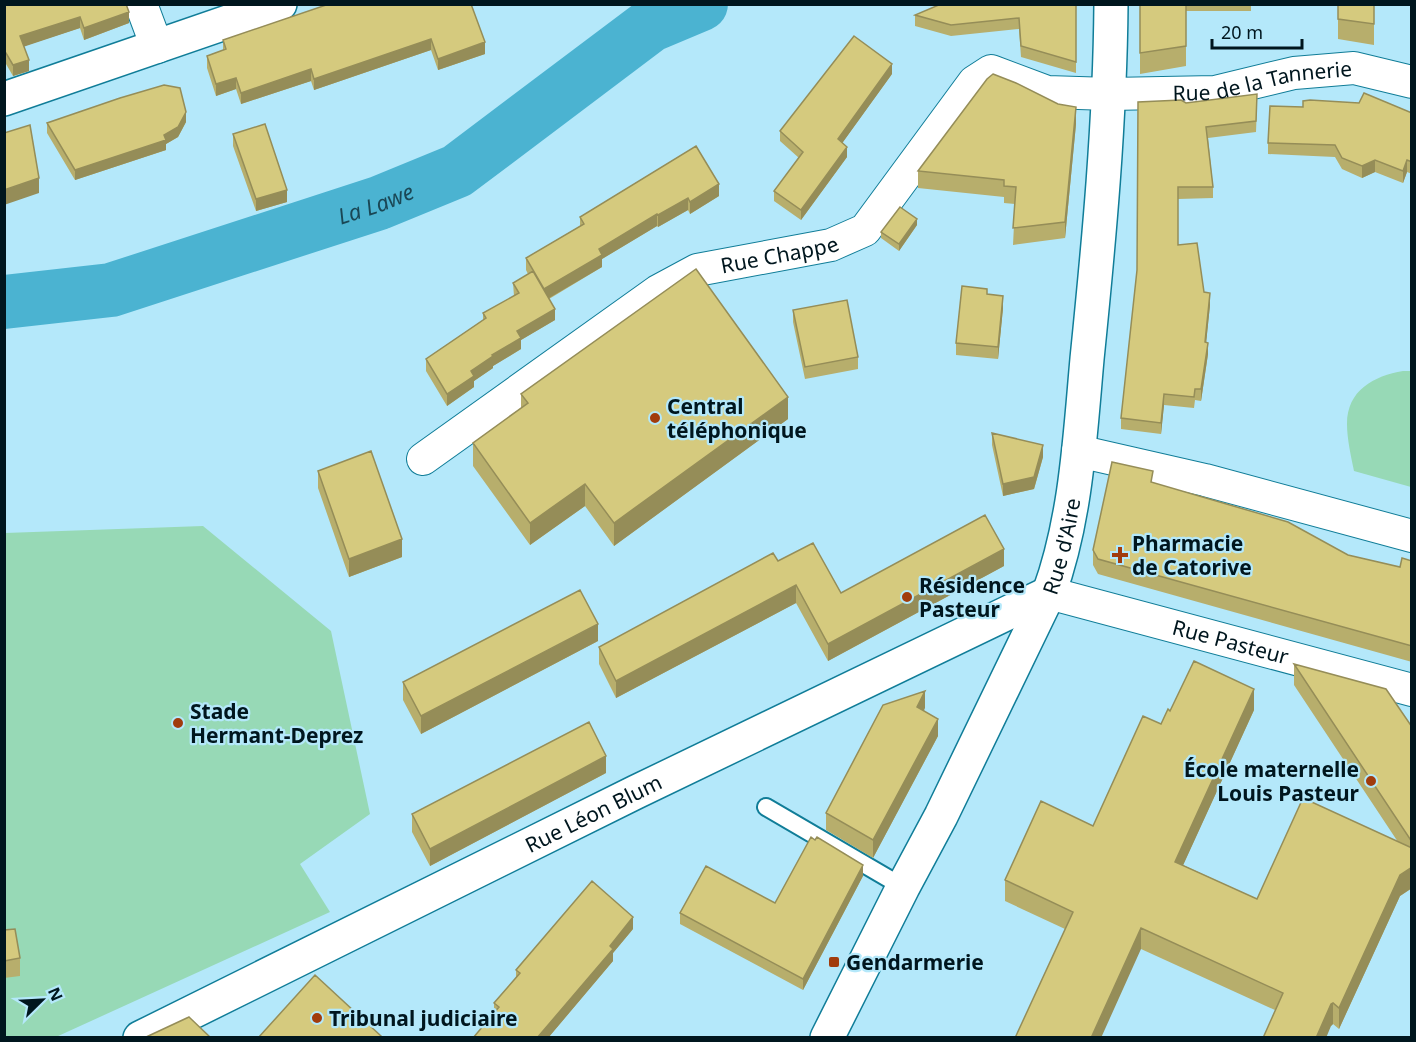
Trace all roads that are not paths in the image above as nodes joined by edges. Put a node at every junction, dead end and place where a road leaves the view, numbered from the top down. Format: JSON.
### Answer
{"nodes":[{"id":1,"x":141,"y":4,"type":"edge"},
{"id":2,"x":280,"y":4,"type":"edge"},
{"id":3,"x":1112,"y":4,"type":"edge"},
{"id":4,"x":157,"y":47,"type":"junction"},
{"id":5,"x":1412,"y":82,"type":"edge"},
{"id":6,"x":1110,"y":94,"type":"junction"},
{"id":7,"x":4,"y":99,"type":"edge"},
{"id":8,"x":1078,"y":451,"type":"junction"},
{"id":9,"x":423,"y":459,"type":"dead end"},
{"id":10,"x":1412,"y":536,"type":"edge"},
{"id":11,"x":1049,"y":593,"type":"junction"},
{"id":12,"x":1412,"y":690,"type":"edge"},
{"id":13,"x":766,"y":807,"type":"dead end"},
{"id":14,"x":903,"y":887,"type":"junction"},
{"id":15,"x":140,"y":1038,"type":"edge"},
{"id":16,"x":827,"y":1038,"type":"edge"}],
"edges":[{"from":1,"to":4,"type":"street"},
{"from":2,"to":4,"type":"street"},
{"from":3,"to":6,"type":"street","name":"Rue d'Aire"},
{"from":4,"to":7,"type":"street"},
{"from":5,"to":6,"type":"street","name":"Rue de la Tannerie"},
{"from":6,"to":8,"type":"street","name":"Rue d'Aire"},
{"from":6,"to":9,"type":"street","name":"Rue Chappe"},
{"from":8,"to":10,"type":"street"},
{"from":8,"to":11,"type":"street","name":"Rue d'Aire"},
{"from":11,"to":12,"type":"street","name":"Rue Pasteur"},
{"from":11,"to":14,"type":"street","name":"Rue d'Aire"},
{"from":11,"to":15,"type":"street","name":"Rue Léon Blum"},
{"from":13,"to":14,"type":"lane"},
{"from":14,"to":16,"type":"street","name":"Rue d'Aire"}]}
